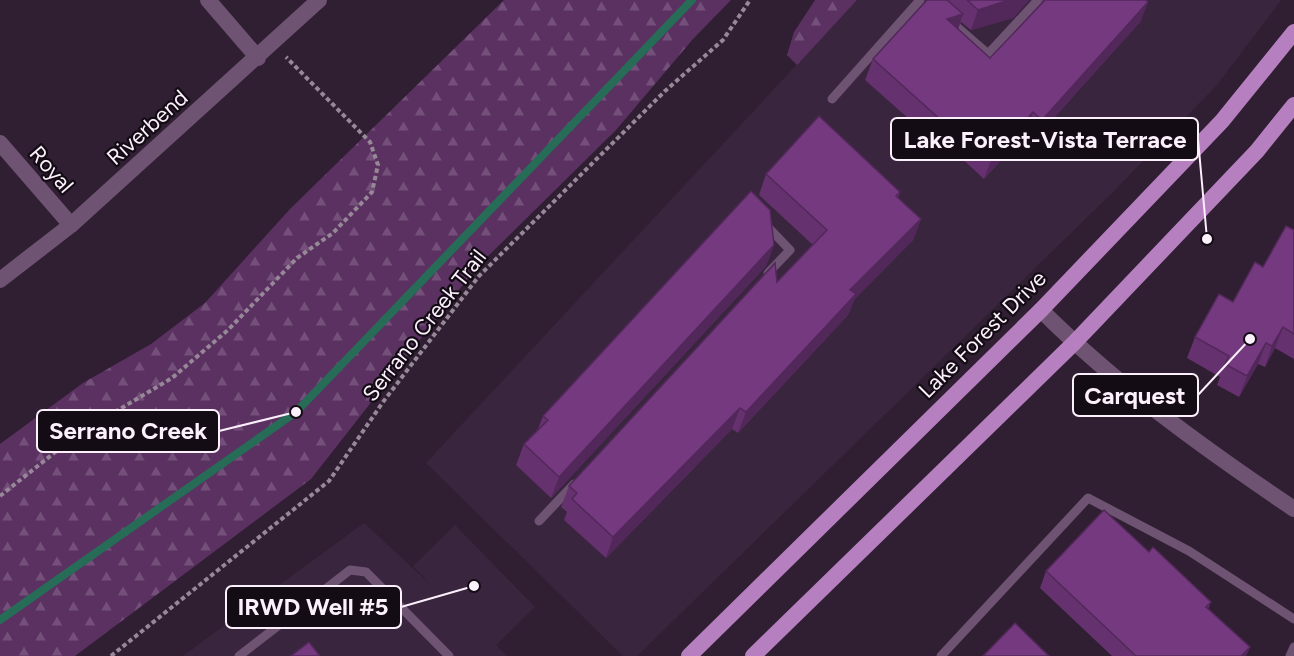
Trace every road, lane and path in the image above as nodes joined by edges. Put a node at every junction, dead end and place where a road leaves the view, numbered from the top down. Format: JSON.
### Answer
{"nodes":[{"id":1,"x":208,"y":0,"type":"edge"},
{"id":2,"x":319,"y":0,"type":"edge"},
{"id":3,"x":750,"y":0,"type":"edge"},
{"id":4,"x":920,"y":0,"type":"edge"},
{"id":5,"x":925,"y":0,"type":"edge"},
{"id":6,"x":1038,"y":0,"type":"edge"},
{"id":7,"x":934,"y":8,"type":"edge"},
{"id":8,"x":943,"y":15,"type":"edge"},
{"id":9,"x":1294,"y":32,"type":"edge"},
{"id":10,"x":272,"y":44,"type":"junction"},
{"id":11,"x":258,"y":57,"type":"junction"},
{"id":12,"x":832,"y":99,"type":"dead end"},
{"id":13,"x":1294,"y":105,"type":"edge"},
{"id":14,"x":0,"y":142,"type":"edge"},
{"id":15,"x":760,"y":219,"type":"edge"},
{"id":16,"x":71,"y":225,"type":"junction"},
{"id":17,"x":0,"y":280,"type":"edge"},
{"id":18,"x":757,"y":285,"type":"edge"},
{"id":19,"x":1041,"y":310,"type":"junction"},
{"id":20,"x":1074,"y":343,"type":"junction"},
{"id":21,"x":580,"y":478,"type":"edge"},
{"id":22,"x":0,"y":496,"type":"edge"},
{"id":23,"x":1294,"y":509,"type":"edge"},
{"id":24,"x":539,"y":521,"type":"dead end"},
{"id":25,"x":1294,"y":619,"type":"edge"},
{"id":26,"x":1294,"y":647,"type":"edge"},
{"id":27,"x":111,"y":656,"type":"edge"},
{"id":28,"x":239,"y":656,"type":"edge"},
{"id":29,"x":449,"y":656,"type":"edge"},
{"id":30,"x":689,"y":656,"type":"edge"},
{"id":31,"x":753,"y":656,"type":"edge"},
{"id":32,"x":941,"y":656,"type":"edge"},
{"id":33,"x":1290,"y":656,"type":"edge"}],
"edges":[{"from":1,"to":11,"type":"street"},
{"from":2,"to":10,"type":"street","name":"Riverbend"},
{"from":3,"to":27,"type":"path","name":"Serrano Creek Trail"},
{"from":4,"to":12,"type":"lane"},
{"from":5,"to":7,"type":"lane"},
{"from":6,"to":8,"type":"lane"},
{"from":9,"to":19,"type":"main road","name":"Lake Forest Drive"},
{"from":10,"to":11,"type":"street","name":"Riverbend"},
{"from":10,"to":22,"type":"path"},
{"from":11,"to":16,"type":"street","name":"Riverbend"},
{"from":13,"to":20,"type":"main road"},
{"from":14,"to":16,"type":"street","name":"Royal"},
{"from":15,"to":18,"type":"lane"},
{"from":16,"to":17,"type":"street","name":"Riverbend"},
{"from":19,"to":20,"type":"street"},
{"from":19,"to":30,"type":"main road","name":"Lake Forest Drive"},
{"from":20,"to":23,"type":"street"},
{"from":20,"to":31,"type":"main road"},
{"from":21,"to":24,"type":"lane"},
{"from":25,"to":32,"type":"lane"},
{"from":26,"to":33,"type":"lane"},
{"from":28,"to":29,"type":"lane"}]}
